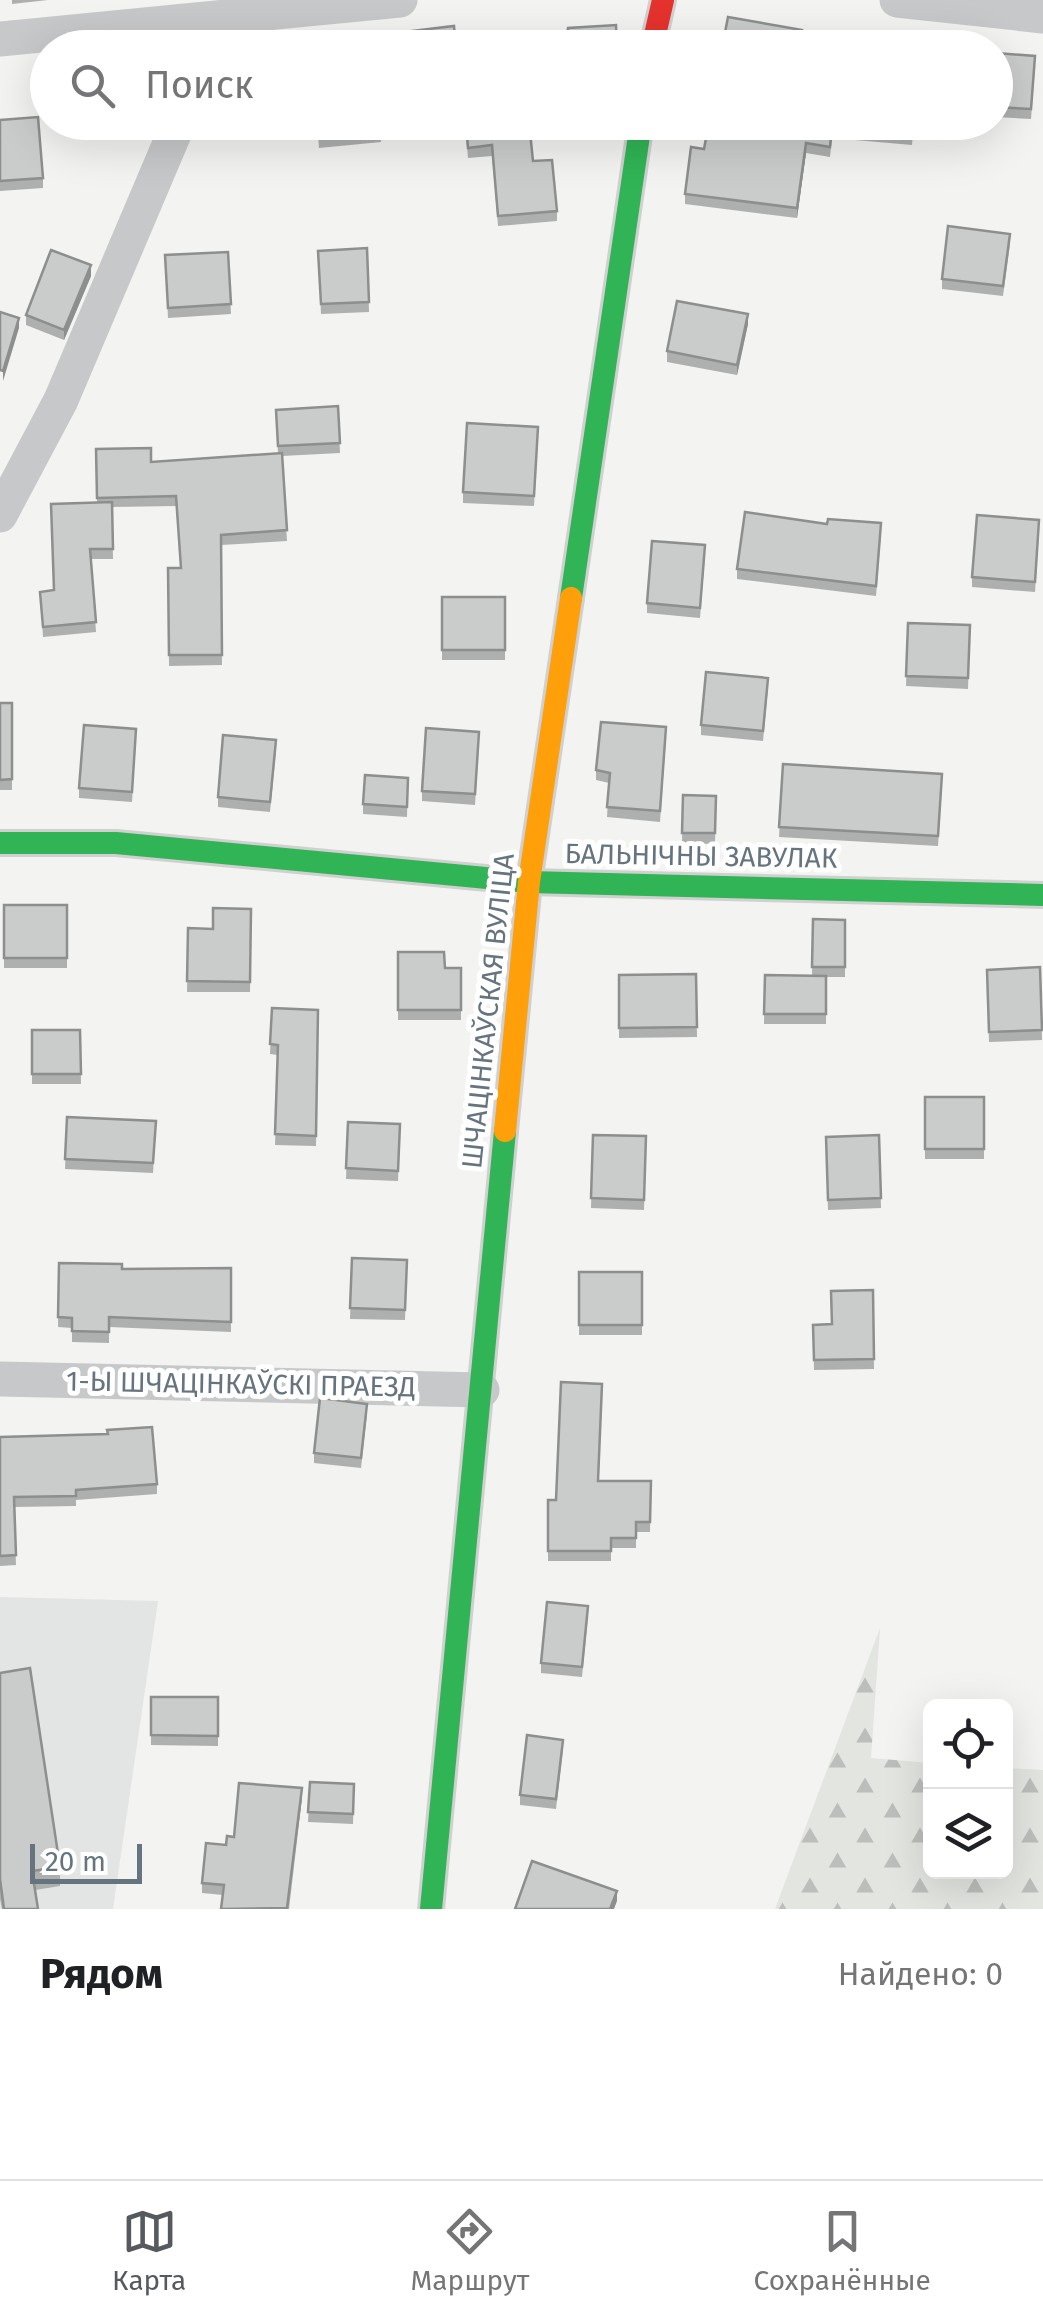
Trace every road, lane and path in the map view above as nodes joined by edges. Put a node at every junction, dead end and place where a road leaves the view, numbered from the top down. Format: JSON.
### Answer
{"nodes":[{"id":1,"x":400,"y":0,"type":"edge"},
{"id":2,"x":662,"y":0,"type":"edge"},
{"id":3,"x":897,"y":0,"type":"edge"},
{"id":4,"x":280,"y":6,"type":"edge"},
{"id":5,"x":1043,"y":16,"type":"edge"},
{"id":6,"x":222,"y":30,"type":"edge"},
{"id":7,"x":656,"y":30,"type":"edge"},
{"id":8,"x":30,"y":38,"type":"edge"},
{"id":9,"x":0,"y":39,"type":"edge"},
{"id":10,"x":171,"y":140,"type":"edge"},
{"id":11,"x":638,"y":140,"type":"edge"},
{"id":12,"x":0,"y":515,"type":"edge"},
{"id":13,"x":0,"y":844,"type":"edge"},
{"id":14,"x":529,"y":882,"type":"junction"},
{"id":15,"x":1043,"y":894,"type":"edge"},
{"id":16,"x":0,"y":1379,"type":"edge"},
{"id":17,"x":482,"y":1390,"type":"junction"},
{"id":18,"x":432,"y":1909,"type":"edge"}],
"edges":[{"from":1,"to":4,"type":"street"},
{"from":2,"to":7,"type":"street"},
{"from":3,"to":5,"type":"street"},
{"from":4,"to":6,"type":"street"},
{"from":8,"to":9,"type":"street"},
{"from":10,"to":12,"type":"street"},
{"from":11,"to":14,"type":"street","name":"ШЧАЦІНКАЎСКАЯ ВУЛІЦА"},
{"from":13,"to":14,"type":"street","name":"БАЛЬНІЧНЫ ЗАВУЛАК"},
{"from":14,"to":15,"type":"street","name":"БАЛЬНІЧНЫ ЗАВУЛАК"},
{"from":14,"to":17,"type":"street","name":"ШЧАЦІНКАЎСКАЯ ВУЛІЦА"},
{"from":16,"to":17,"type":"street","name":"1-Ы ШЧАЦІНКАЎСКІ ПРАЕЗД"},
{"from":17,"to":18,"type":"street","name":"ШЧАЦІНКАЎСКАЯ ВУЛІЦА"}]}
